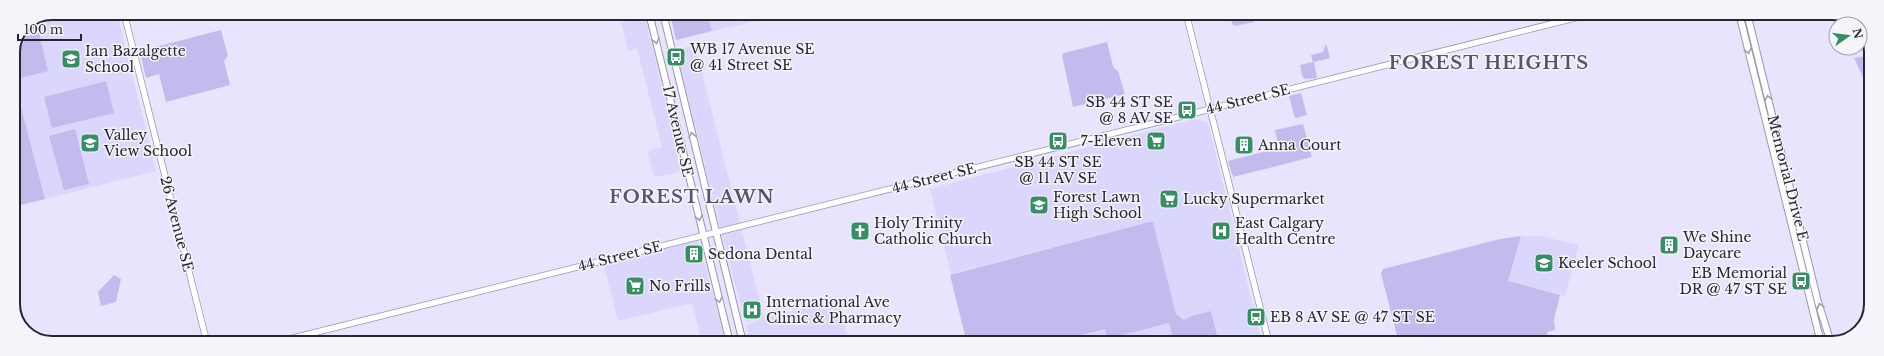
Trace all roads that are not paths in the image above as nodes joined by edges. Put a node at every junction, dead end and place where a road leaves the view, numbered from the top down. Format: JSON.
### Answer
{"nodes":[{"id":1,"x":126,"y":20,"type":"edge"},
{"id":2,"x":651,"y":20,"type":"edge"},
{"id":3,"x":665,"y":20,"type":"edge"},
{"id":4,"x":1188,"y":20,"type":"edge"},
{"id":5,"x":1567,"y":20,"type":"edge"},
{"id":6,"x":1741,"y":20,"type":"edge"},
{"id":7,"x":1749,"y":20,"type":"edge"},
{"id":8,"x":1210,"y":108,"type":"junction"},
{"id":9,"x":716,"y":232,"type":"junction"},
{"id":10,"x":703,"y":235,"type":"junction"},
{"id":11,"x":205,"y":336,"type":"edge"},
{"id":12,"x":301,"y":336,"type":"edge"},
{"id":13,"x":728,"y":336,"type":"edge"},
{"id":14,"x":741,"y":336,"type":"edge"},
{"id":15,"x":1266,"y":336,"type":"edge"},
{"id":16,"x":1819,"y":336,"type":"edge"},
{"id":17,"x":1829,"y":336,"type":"edge"}],
"edges":[{"from":1,"to":11,"type":"street","name":"26 Avenue SE"},
{"from":2,"to":10,"type":"main road","name":"17 Avenue SE","one_way":true},
{"from":9,"to":3,"type":"main road","name":"17 Avenue SE","one_way":true},
{"from":4,"to":8,"type":"street"},
{"from":5,"to":8,"type":"street","name":"44 Street SE"},
{"from":6,"to":16,"type":"main road","name":"Memorial Drive E","one_way":true},
{"from":17,"to":7,"type":"main road","name":"Memorial Drive E","one_way":true},
{"from":8,"to":9,"type":"street","name":"44 Street SE"},
{"from":8,"to":15,"type":"street"},
{"from":9,"to":10,"type":"street","name":"44 Street SE"},
{"from":9,"to":14,"type":"main road","name":"17 Avenue SE"},
{"from":10,"to":12,"type":"street","name":"44 Street SE"},
{"from":10,"to":13,"type":"main road","name":"17 Avenue SE","one_way":true}]}
